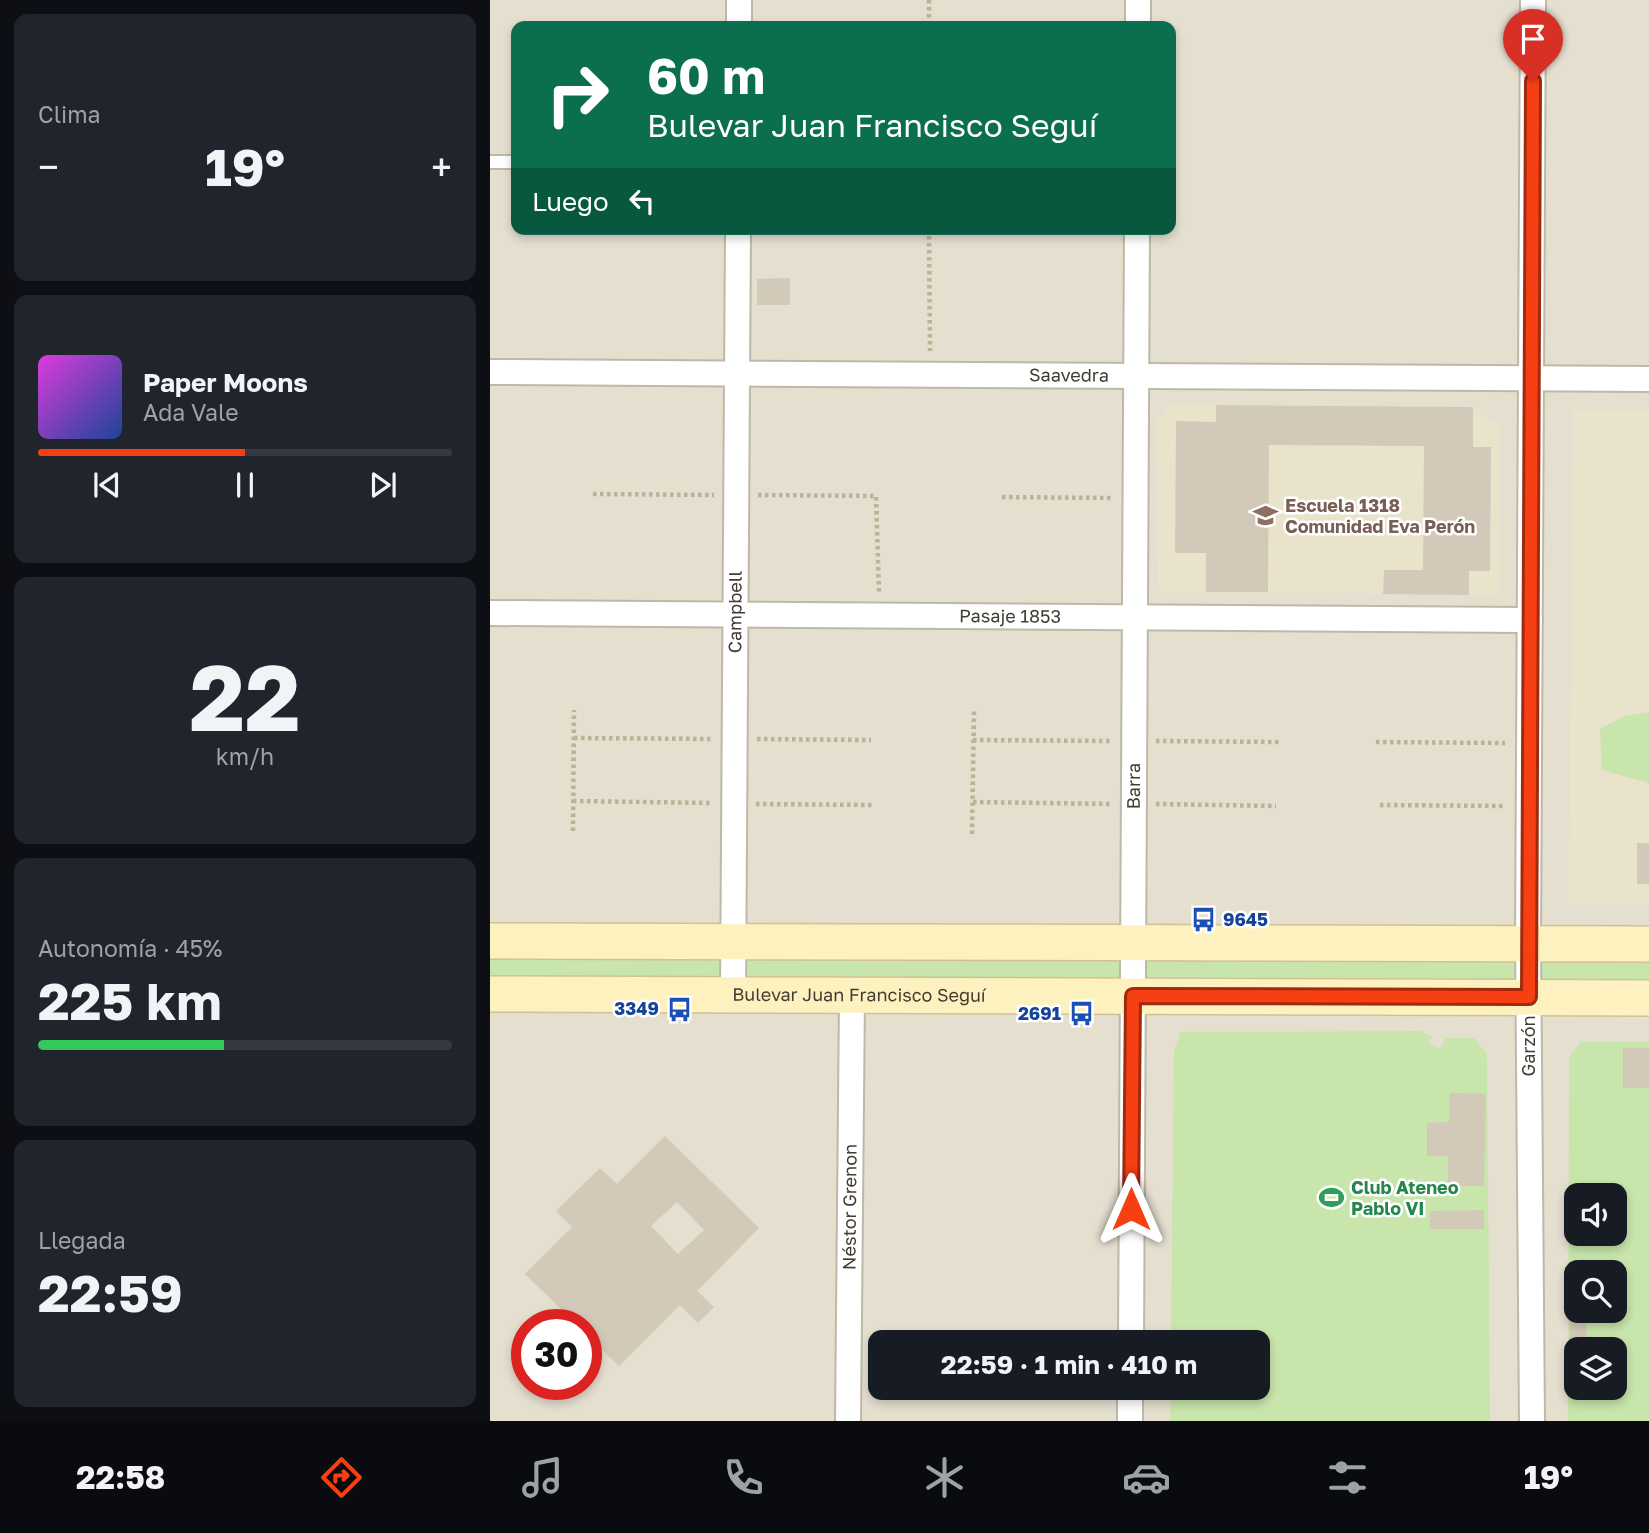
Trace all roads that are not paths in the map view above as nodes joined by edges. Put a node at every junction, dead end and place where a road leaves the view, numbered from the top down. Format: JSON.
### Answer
{"nodes":[{"id":1,"x":739,"y":0,"type":"edge"},
{"id":2,"x":1138,"y":0,"type":"edge"},
{"id":3,"x":1533,"y":0,"type":"edge"},
{"id":4,"x":739,"y":21,"type":"edge"},
{"id":5,"x":1138,"y":21,"type":"edge"},
{"id":6,"x":490,"y":162,"type":"edge"},
{"id":7,"x":511,"y":162,"type":"edge"},
{"id":8,"x":738,"y":235,"type":"edge"},
{"id":9,"x":1137,"y":235,"type":"edge"},
{"id":10,"x":490,"y":372,"type":"edge"},
{"id":11,"x":737,"y":373,"type":"junction"},
{"id":12,"x":1136,"y":375,"type":"junction"},
{"id":13,"x":1531,"y":377,"type":"junction"},
{"id":14,"x":1649,"y":379,"type":"edge"},
{"id":15,"x":490,"y":612,"type":"edge"},
{"id":16,"x":735,"y":614,"type":"junction"},
{"id":17,"x":1135,"y":617,"type":"junction"},
{"id":18,"x":1530,"y":620,"type":"junction"},
{"id":19,"x":490,"y":941,"type":"edge"},
{"id":20,"x":733,"y":941,"type":"junction"},
{"id":21,"x":1133,"y":942,"type":"junction"},
{"id":22,"x":1528,"y":943,"type":"junction"},
{"id":23,"x":1649,"y":944,"type":"edge"},
{"id":24,"x":490,"y":993,"type":"edge"},
{"id":25,"x":733,"y":995,"type":"junction"},
{"id":26,"x":852,"y":995,"type":"junction"},
{"id":27,"x":1133,"y":996,"type":"junction"},
{"id":28,"x":1529,"y":997,"type":"junction"},
{"id":29,"x":1649,"y":998,"type":"edge"},
{"id":30,"x":1130,"y":1330,"type":"edge"},
{"id":31,"x":1130,"y":1400,"type":"edge"},
{"id":32,"x":848,"y":1421,"type":"edge"},
{"id":33,"x":1130,"y":1421,"type":"edge"},
{"id":34,"x":1532,"y":1421,"type":"edge"}],
"edges":[{"from":1,"to":4,"type":"street"},
{"from":2,"to":5,"type":"street"},
{"from":3,"to":13,"type":"street","name":"Garzón"},
{"from":6,"to":7,"type":"lane"},
{"from":8,"to":11,"type":"street","name":"Campbell"},
{"from":9,"to":12,"type":"street","name":"Barra"},
{"from":10,"to":11,"type":"street","name":"Saavedra"},
{"from":11,"to":12,"type":"street","name":"Saavedra"},
{"from":11,"to":16,"type":"street","name":"Campbell"},
{"from":12,"to":13,"type":"street","name":"Saavedra"},
{"from":12,"to":17,"type":"street","name":"Barra"},
{"from":13,"to":14,"type":"street","name":"Saavedra"},
{"from":13,"to":18,"type":"street","name":"Garzón"},
{"from":15,"to":16,"type":"street","name":"Pasaje 1853"},
{"from":16,"to":17,"type":"street","name":"Pasaje 1853"},
{"from":16,"to":20,"type":"street","name":"Campbell"},
{"from":17,"to":18,"type":"street","name":"Pasaje 1853"},
{"from":17,"to":21,"type":"street","name":"Barra"},
{"from":18,"to":22,"type":"street","name":"Garzón"},
{"from":19,"to":20,"type":"main road"},
{"from":20,"to":21,"type":"main road"},
{"from":20,"to":25,"type":"street","name":"Campbell"},
{"from":21,"to":22,"type":"main road"},
{"from":21,"to":27,"type":"street","name":"Barra"},
{"from":22,"to":23,"type":"main road"},
{"from":22,"to":28,"type":"street","name":"Garzón"},
{"from":24,"to":25,"type":"main road","name":"Bulevar Juan Francisco Seguí"},
{"from":25,"to":26,"type":"main road","name":"Bulevar Juan Francisco Seguí"},
{"from":26,"to":27,"type":"main road","name":"Bulevar Juan Francisco Seguí"},
{"from":26,"to":32,"type":"street","name":"Néstor Grenon"},
{"from":27,"to":28,"type":"main road","name":"Bulevar Juan Francisco Seguí"},
{"from":27,"to":30,"type":"street","name":"Barra"},
{"from":28,"to":29,"type":"main road","name":"Bulevar Juan Francisco Seguí"},
{"from":28,"to":34,"type":"street","name":"Garzón"},
{"from":31,"to":33,"type":"street"}]}
